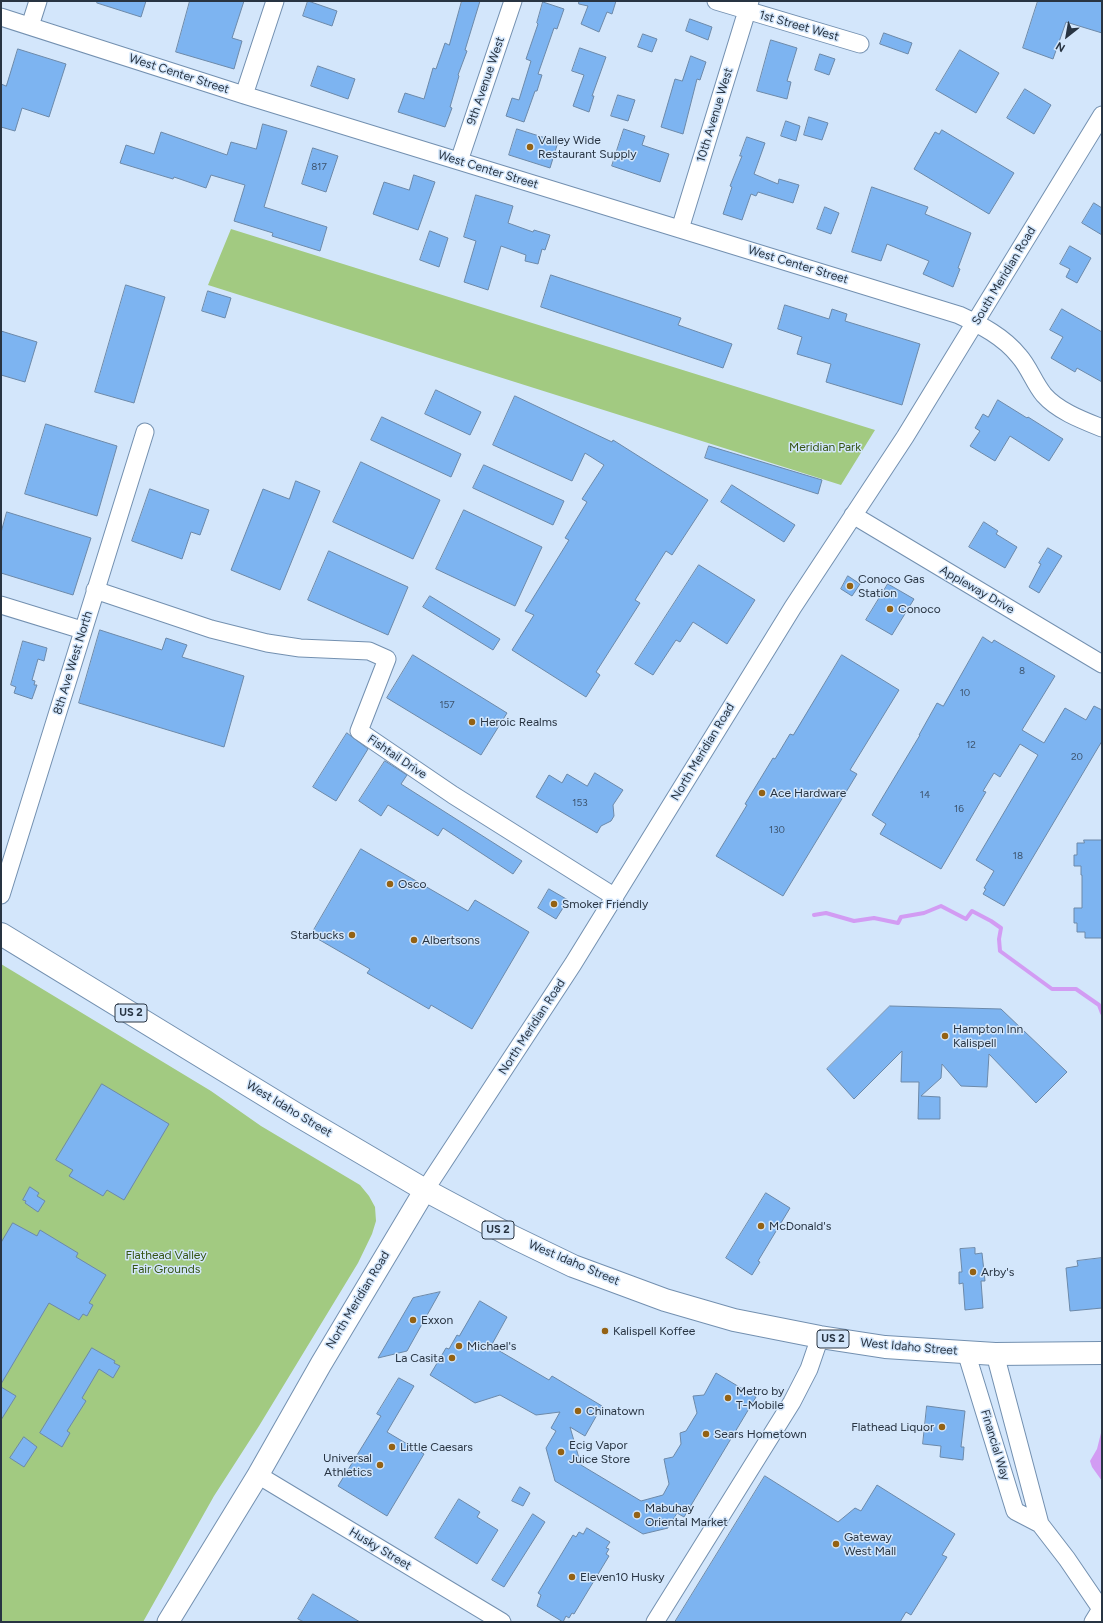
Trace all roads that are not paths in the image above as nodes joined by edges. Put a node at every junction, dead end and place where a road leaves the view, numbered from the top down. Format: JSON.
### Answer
{"nodes":[{"id":1,"x":38,"y":1,"type":"edge"},
{"id":2,"x":274,"y":1,"type":"edge"},
{"id":3,"x":513,"y":1,"type":"edge"},
{"id":4,"x":716,"y":1,"type":"edge"},
{"id":5,"x":749,"y":6,"type":"edge"},
{"id":6,"x":1,"y":17,"type":"edge"},
{"id":7,"x":30,"y":26,"type":"junction"},
{"id":8,"x":860,"y":44,"type":"dead end"},
{"id":9,"x":244,"y":95,"type":"junction"},
{"id":10,"x":1102,"y":115,"type":"edge"},
{"id":11,"x":459,"y":161,"type":"junction"},
{"id":12,"x":680,"y":230,"type":"junction"},
{"id":13,"x":975,"y":323,"type":"junction"},
{"id":14,"x":1102,"y":428,"type":"edge"},
{"id":15,"x":144,"y":432,"type":"dead end"},
{"id":16,"x":905,"y":437,"type":"joint"},
{"id":17,"x":852,"y":515,"type":"junction"},
{"id":18,"x":95,"y":590,"type":"junction"},
{"id":19,"x":1,"y":605,"type":"edge"},
{"id":20,"x":82,"y":630,"type":"junction"},
{"id":21,"x":1102,"y":664,"type":"edge"},
{"id":22,"x":1,"y":895,"type":"edge"},
{"id":23,"x":615,"y":897,"type":"junction"},
{"id":24,"x":1,"y":934,"type":"edge"},
{"id":25,"x":425,"y":1190,"type":"junction"},
{"id":26,"x":820,"y":1337,"type":"junction"},
{"id":27,"x":966,"y":1352,"type":"junction"},
{"id":28,"x":995,"y":1354,"type":"junction"},
{"id":29,"x":1102,"y":1354,"type":"edge"},
{"id":30,"x":258,"y":1475,"type":"junction"},
{"id":31,"x":1040,"y":1524,"type":"junction"},
{"id":32,"x":168,"y":1622,"type":"edge"},
{"id":33,"x":502,"y":1622,"type":"edge"},
{"id":34,"x":655,"y":1622,"type":"edge"},
{"id":35,"x":1093,"y":1622,"type":"edge"}],
"edges":[{"from":1,"to":7,"type":"street"},
{"from":2,"to":9,"type":"street"},
{"from":3,"to":11,"type":"street","name":"9th Avenue West"},
{"from":4,"to":5,"type":"street","name":"1st Street West"},
{"from":5,"to":8,"type":"street","name":"1st Street West"},
{"from":5,"to":12,"type":"street","name":"10th Avenue West"},
{"from":6,"to":7,"type":"street","name":"West Center Street"},
{"from":7,"to":9,"type":"street","name":"West Center Street"},
{"from":9,"to":11,"type":"street","name":"West Center Street"},
{"from":10,"to":13,"type":"street","name":"South Meridian Road"},
{"from":11,"to":12,"type":"street","name":"West Center Street"},
{"from":12,"to":13,"type":"street","name":"West Center Street"},
{"from":13,"to":14,"type":"street","name":"West Center Street"},
{"from":13,"to":16,"type":"street","name":"South Meridian Road"},
{"from":15,"to":18,"type":"street","name":"8th Ave West North"},
{"from":16,"to":17,"type":"street","name":"North Meridian Road"},
{"from":17,"to":21,"type":"street","name":"Appleway Drive"},
{"from":17,"to":23,"type":"street","name":"North Meridian Road"},
{"from":18,"to":20,"type":"street","name":"8th Ave West North"},
{"from":18,"to":23,"type":"street","name":"Fishtail Drive"},
{"from":19,"to":20,"type":"street"},
{"from":20,"to":22,"type":"street","name":"8th Ave West North"},
{"from":23,"to":25,"type":"street","name":"North Meridian Road"},
{"from":24,"to":25,"type":"highway","name":"West Idaho Street","number":"US 2"},
{"from":25,"to":26,"type":"highway","name":"West Idaho Street","number":"US 2"},
{"from":25,"to":30,"type":"main road","name":"North Meridian Road"},
{"from":26,"to":27,"type":"highway","name":"West Idaho Street","number":"US 2"},
{"from":26,"to":34,"type":"street"},
{"from":27,"to":28,"type":"highway","name":"West Idaho Street","number":"US 2"},
{"from":27,"to":31,"type":"street","name":"Financial Way"},
{"from":28,"to":29,"type":"highway","name":"West Idaho Street","number":"US 2"},
{"from":28,"to":31,"type":"street","name":"Financial Way"},
{"from":30,"to":32,"type":"main road","name":"North Meridian Road"},
{"from":30,"to":33,"type":"street","name":"Husky Street"},
{"from":31,"to":35,"type":"street","name":"Financial Way"}]}
